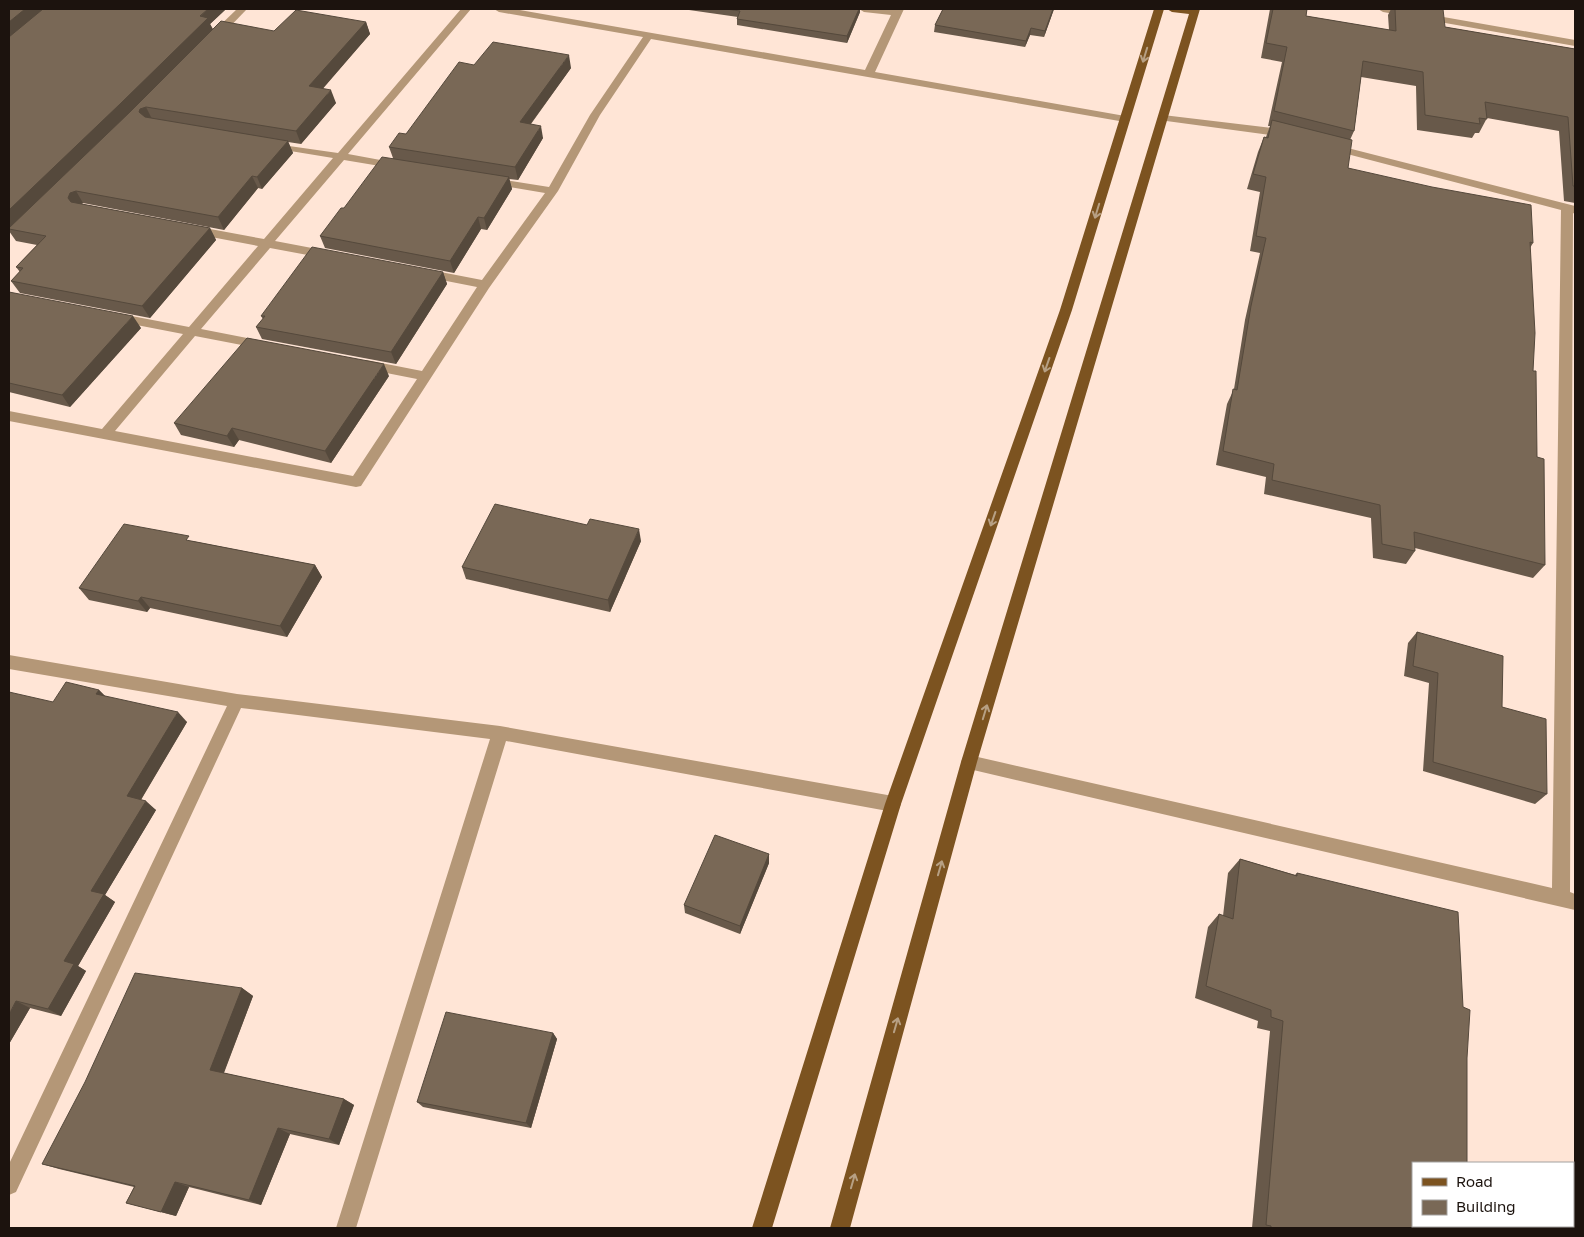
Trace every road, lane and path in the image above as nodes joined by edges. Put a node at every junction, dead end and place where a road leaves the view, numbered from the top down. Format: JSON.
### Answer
{"nodes":[{"id":1,"x":242,"y":9,"type":"edge"},
{"id":2,"x":466,"y":9,"type":"edge"},
{"id":3,"x":499,"y":9,"type":"edge"},
{"id":4,"x":864,"y":9,"type":"edge"},
{"id":5,"x":1159,"y":9,"type":"edge"},
{"id":6,"x":1172,"y":9,"type":"edge"},
{"id":7,"x":1383,"y":9,"type":"edge"},
{"id":8,"x":898,"y":11,"type":"edge"},
{"id":9,"x":1194,"y":11,"type":"edge"},
{"id":10,"x":649,"y":35,"type":"junction"},
{"id":11,"x":1575,"y":43,"type":"edge"},
{"id":12,"x":207,"y":44,"type":"edge"},
{"id":13,"x":869,"y":73,"type":"junction"},
{"id":14,"x":1163,"y":118,"type":"junction"},
{"id":15,"x":1125,"y":119,"type":"junction"},
{"id":16,"x":1301,"y":138,"type":"edge"},
{"id":17,"x":1320,"y":143,"type":"edge"},
{"id":18,"x":265,"y":144,"type":"edge"},
{"id":19,"x":341,"y":157,"type":"junction"},
{"id":20,"x":408,"y":168,"type":"edge"},
{"id":21,"x":485,"y":180,"type":"edge"},
{"id":22,"x":552,"y":191,"type":"junction"},
{"id":23,"x":1571,"y":209,"type":"edge"},
{"id":24,"x":180,"y":228,"type":"edge"},
{"id":25,"x":267,"y":244,"type":"junction"},
{"id":26,"x":343,"y":258,"type":"edge"},
{"id":27,"x":409,"y":270,"type":"edge"},
{"id":28,"x":485,"y":285,"type":"junction"},
{"id":29,"x":106,"y":314,"type":"edge"},
{"id":30,"x":193,"y":331,"type":"junction"},
{"id":31,"x":279,"y":348,"type":"edge"},
{"id":32,"x":356,"y":363,"type":"edge"},
{"id":33,"x":424,"y":376,"type":"junction"},
{"id":34,"x":9,"y":416,"type":"edge"},
{"id":35,"x":104,"y":435,"type":"junction"},
{"id":36,"x":9,"y":662,"type":"edge"},
{"id":37,"x":237,"y":701,"type":"junction"},
{"id":38,"x":500,"y":733,"type":"junction"},
{"id":39,"x":969,"y":762,"type":"junction"},
{"id":40,"x":894,"y":804,"type":"junction"},
{"id":41,"x":1568,"y":900,"type":"edge"},
{"id":42,"x":9,"y":1185,"type":"edge"},
{"id":43,"x":346,"y":1228,"type":"edge"},
{"id":44,"x":762,"y":1228,"type":"edge"},
{"id":45,"x":840,"y":1228,"type":"edge"}],
"edges":[{"from":1,"to":12,"type":"street"},
{"from":2,"to":19,"type":"street"},
{"from":3,"to":10,"type":"street"},
{"from":4,"to":8,"type":"street"},
{"from":5,"to":15,"type":"main road","one_way":true},
{"from":6,"to":9,"type":"main road"},
{"from":7,"to":11,"type":"street"},
{"from":8,"to":13,"type":"street"},
{"from":9,"to":14,"type":"main road"},
{"from":10,"to":13,"type":"street"},
{"from":10,"to":22,"type":"street"},
{"from":13,"to":15,"type":"street"},
{"from":14,"to":16,"type":"street"},
{"from":39,"to":14,"type":"main road","one_way":true},
{"from":15,"to":40,"type":"main road","one_way":true},
{"from":17,"to":23,"type":"street"},
{"from":18,"to":19,"type":"street"},
{"from":19,"to":20,"type":"street"},
{"from":19,"to":25,"type":"street"},
{"from":21,"to":22,"type":"street"},
{"from":22,"to":28,"type":"street"},
{"from":23,"to":41,"type":"street"},
{"from":24,"to":25,"type":"street"},
{"from":25,"to":26,"type":"street"},
{"from":25,"to":30,"type":"street"},
{"from":27,"to":28,"type":"street"},
{"from":28,"to":33,"type":"street"},
{"from":29,"to":30,"type":"street"},
{"from":30,"to":31,"type":"street"},
{"from":30,"to":35,"type":"street"},
{"from":32,"to":33,"type":"street"},
{"from":33,"to":35,"type":"street"},
{"from":34,"to":35,"type":"street"},
{"from":36,"to":37,"type":"street"},
{"from":37,"to":38,"type":"street"},
{"from":37,"to":42,"type":"street"},
{"from":38,"to":40,"type":"street"},
{"from":38,"to":43,"type":"street"},
{"from":39,"to":41,"type":"street"},
{"from":45,"to":39,"type":"main road","one_way":true},
{"from":40,"to":44,"type":"main road"}]}
